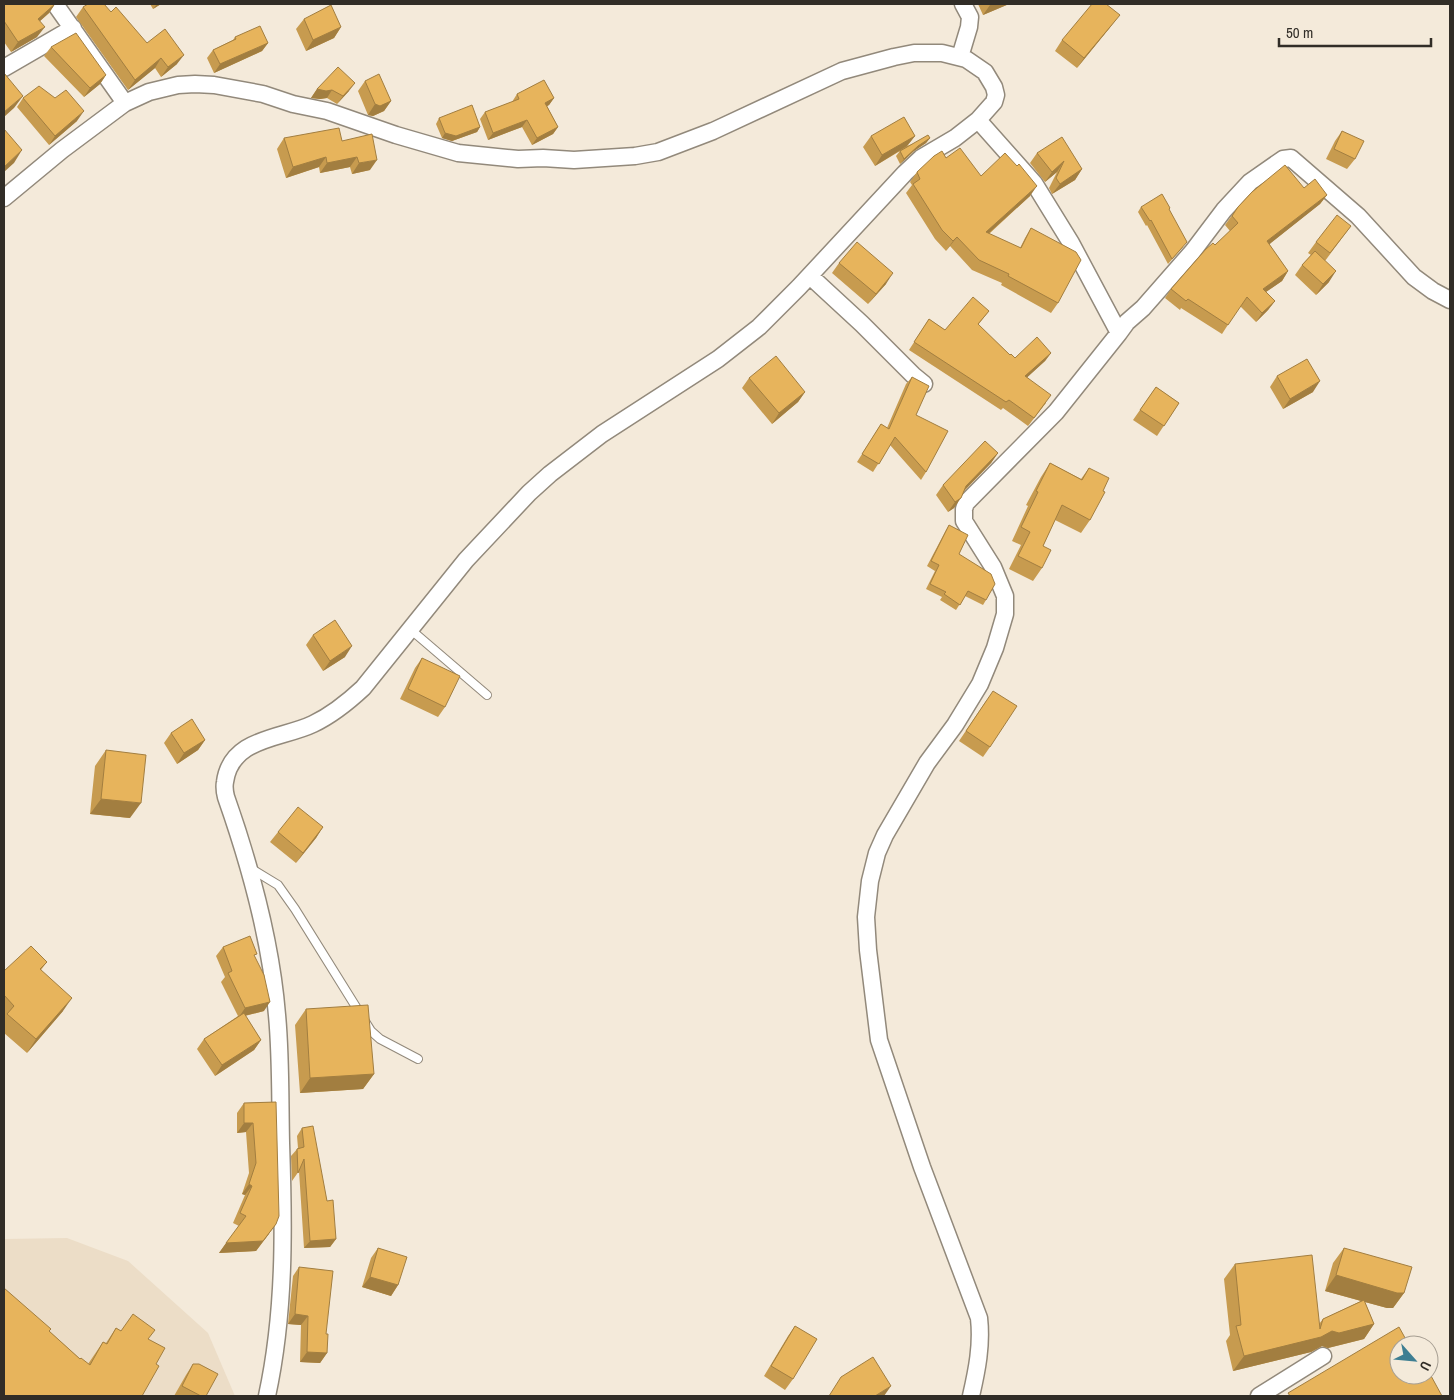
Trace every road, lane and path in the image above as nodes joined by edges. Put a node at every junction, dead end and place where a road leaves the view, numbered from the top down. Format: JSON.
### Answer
{"nodes":[{"id":1,"x":56,"y":4,"type":"edge"},
{"id":2,"x":963,"y":4,"type":"edge"},
{"id":3,"x":73,"y":28,"type":"junction"},
{"id":4,"x":960,"y":57,"type":"junction"},
{"id":5,"x":4,"y":68,"type":"edge"},
{"id":6,"x":125,"y":103,"type":"junction"},
{"id":7,"x":978,"y":120,"type":"junction"},
{"id":8,"x":4,"y":198,"type":"edge"},
{"id":9,"x":810,"y":276,"type":"junction"},
{"id":10,"x":1450,"y":300,"type":"edge"},
{"id":11,"x":1119,"y":333,"type":"junction"},
{"id":12,"x":924,"y":384,"type":"edge"},
{"id":13,"x":410,"y":629,"type":"junction"},
{"id":14,"x":486,"y":695,"type":"dead end"},
{"id":15,"x":248,"y":866,"type":"junction"},
{"id":16,"x":418,"y":1059,"type":"dead end"},
{"id":17,"x":1323,"y":1356,"type":"dead end"},
{"id":18,"x":266,"y":1396,"type":"edge"},
{"id":19,"x":971,"y":1396,"type":"edge"},
{"id":20,"x":1259,"y":1396,"type":"edge"}],
"edges":[{"from":1,"to":3,"type":"street"},
{"from":2,"to":4,"type":"street"},
{"from":3,"to":5,"type":"street"},
{"from":3,"to":6,"type":"street"},
{"from":4,"to":6,"type":"street"},
{"from":4,"to":7,"type":"street"},
{"from":6,"to":8,"type":"street"},
{"from":7,"to":9,"type":"street"},
{"from":7,"to":11,"type":"street"},
{"from":9,"to":12,"type":"street"},
{"from":9,"to":13,"type":"street"},
{"from":10,"to":11,"type":"street"},
{"from":11,"to":19,"type":"street"},
{"from":13,"to":14,"type":"lane"},
{"from":13,"to":15,"type":"street"},
{"from":15,"to":16,"type":"lane"},
{"from":15,"to":18,"type":"street"},
{"from":17,"to":20,"type":"street"}]}
